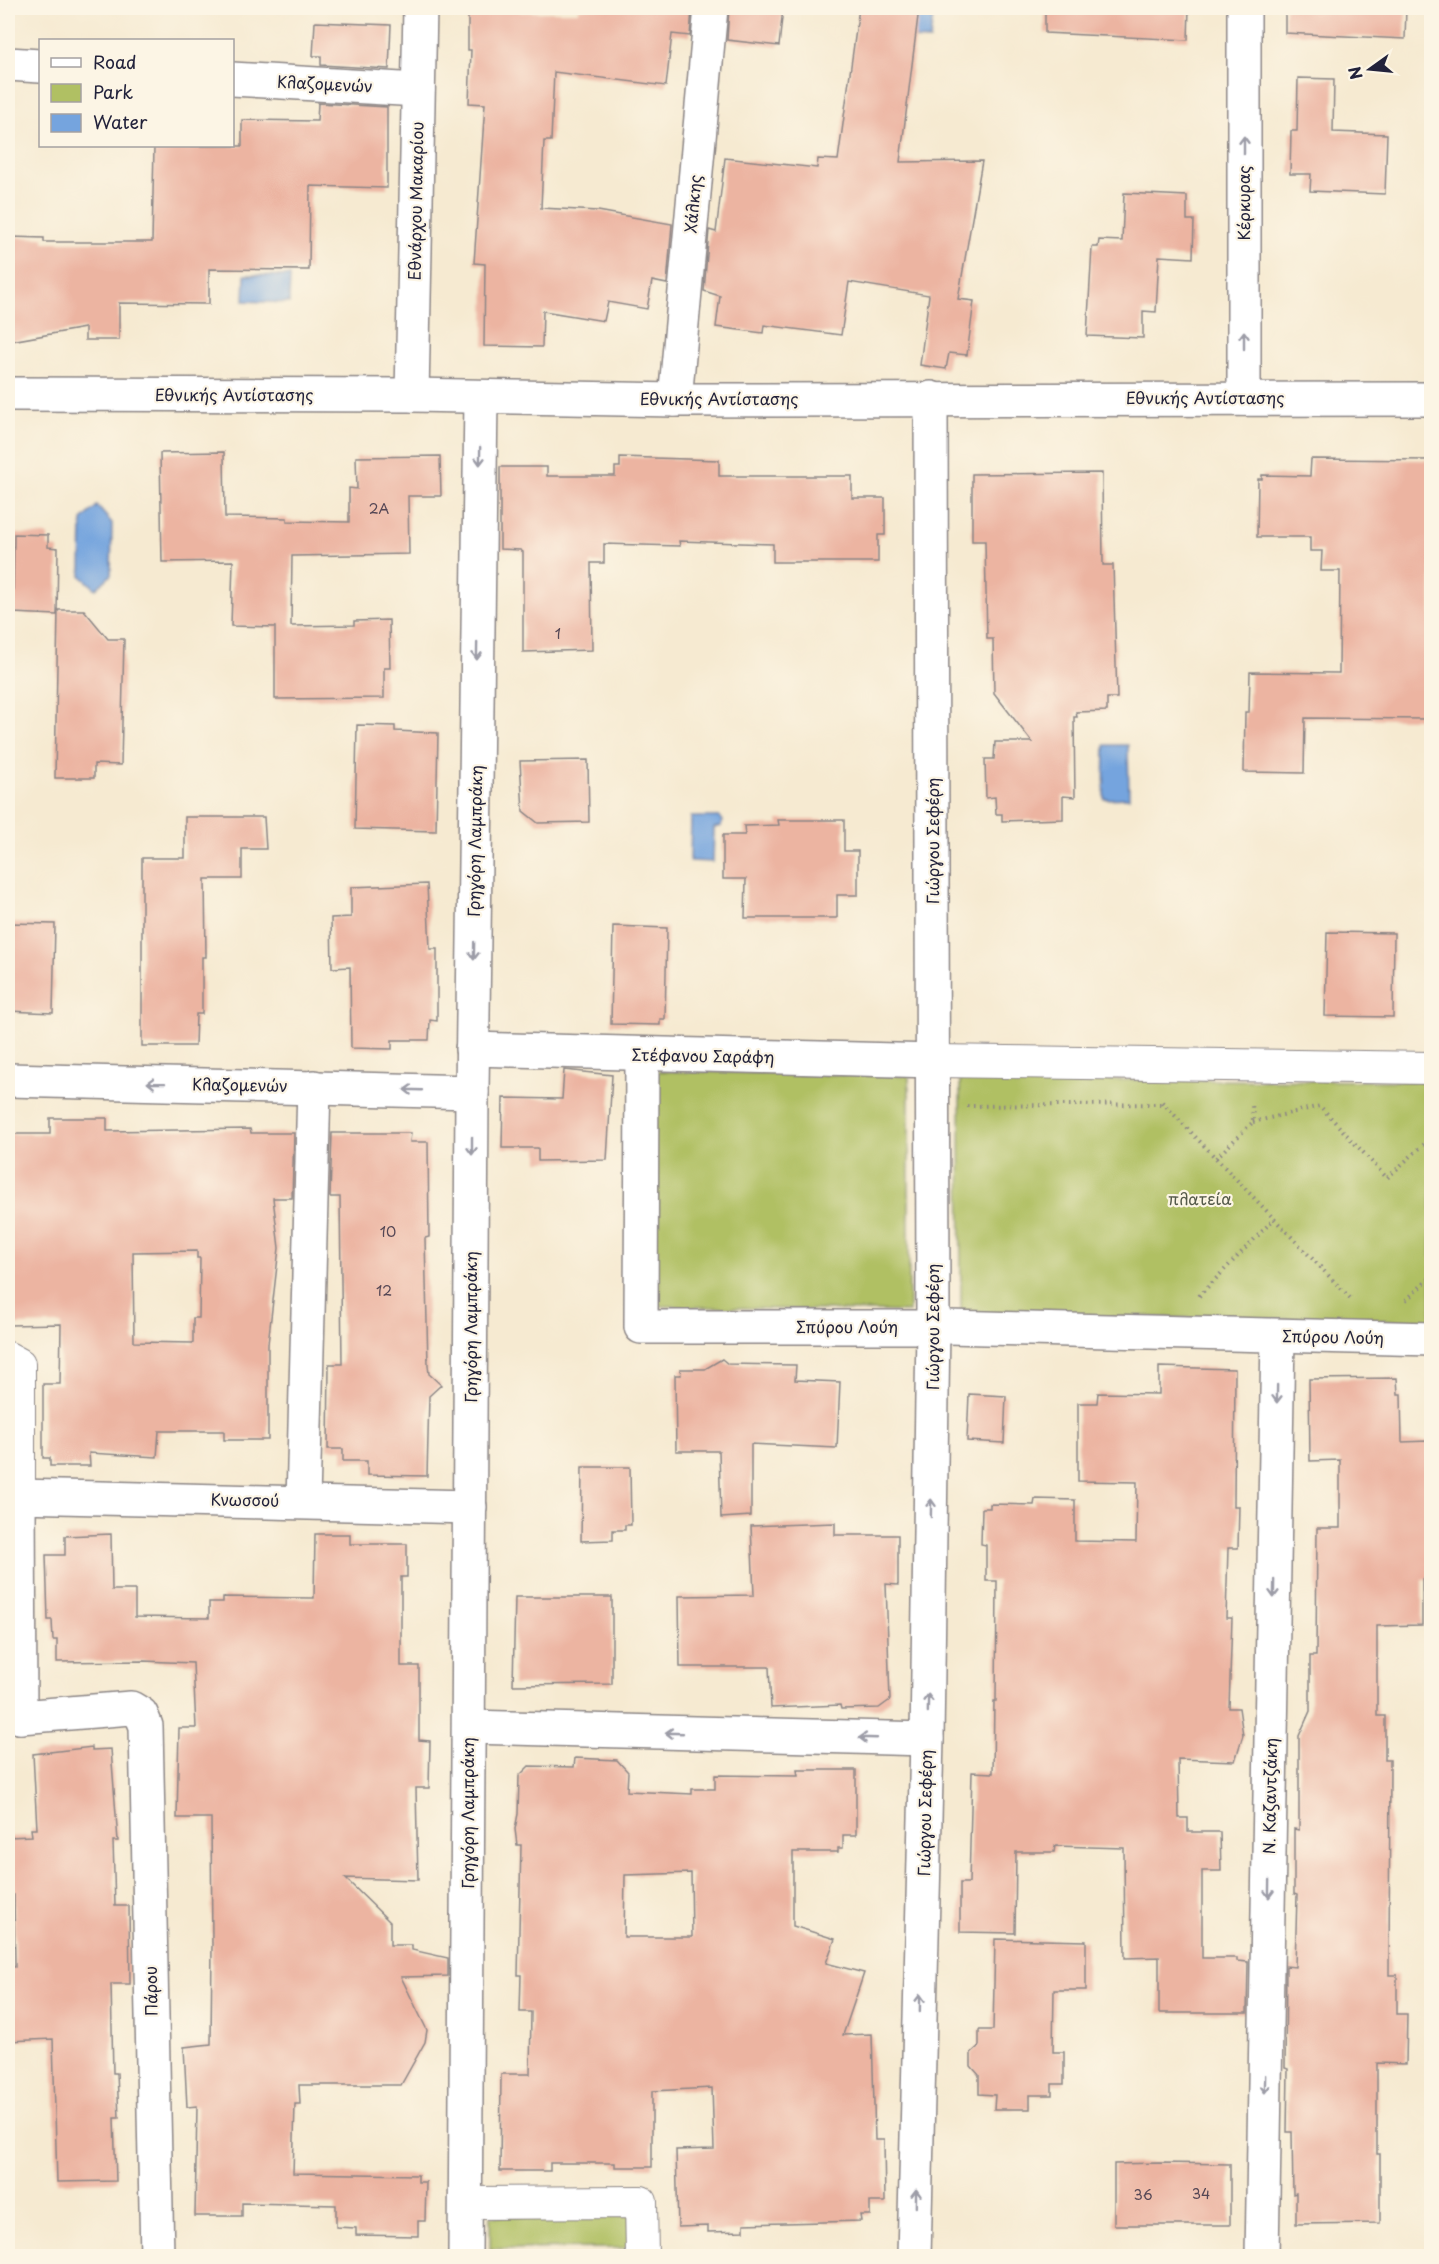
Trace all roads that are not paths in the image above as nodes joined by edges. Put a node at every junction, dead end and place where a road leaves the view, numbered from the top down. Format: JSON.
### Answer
{"nodes":[{"id":1,"x":420,"y":8,"type":"edge"},
{"id":2,"x":711,"y":8,"type":"edge"},
{"id":3,"x":1245,"y":8,"type":"edge"},
{"id":4,"x":8,"y":64,"type":"edge"},
{"id":5,"x":39,"y":66,"type":"edge"},
{"id":6,"x":234,"y":79,"type":"edge"},
{"id":7,"x":418,"y":90,"type":"junction"},
{"id":8,"x":8,"y":394,"type":"edge"},
{"id":9,"x":412,"y":395,"type":"junction"},
{"id":10,"x":481,"y":398,"type":"junction"},
{"id":11,"x":931,"y":398,"type":"junction"},
{"id":12,"x":1244,"y":399,"type":"junction"},
{"id":13,"x":1431,"y":399,"type":"edge"},
{"id":14,"x":675,"y":400,"type":"junction"},
{"id":15,"x":472,"y":1049,"type":"junction"},
{"id":16,"x":642,"y":1055,"type":"junction"},
{"id":17,"x":934,"y":1061,"type":"junction"},
{"id":18,"x":1431,"y":1068,"type":"edge"},
{"id":19,"x":8,"y":1080,"type":"edge"},
{"id":20,"x":314,"y":1087,"type":"junction"},
{"id":21,"x":472,"y":1092,"type":"junction"},
{"id":22,"x":933,"y":1327,"type":"junction"},
{"id":23,"x":1278,"y":1336,"type":"junction"},
{"id":24,"x":1431,"y":1339,"type":"edge"},
{"id":25,"x":8,"y":1358,"type":"edge"},
{"id":26,"x":303,"y":1502,"type":"junction"},
{"id":27,"x":470,"y":1507,"type":"junction"},
{"id":28,"x":15,"y":1512,"type":"edge"},
{"id":29,"x":14,"y":1723,"type":"edge"},
{"id":30,"x":468,"y":1727,"type":"junction"},
{"id":31,"x":927,"y":1739,"type":"junction"},
{"id":32,"x":466,"y":2203,"type":"junction"},
{"id":33,"x":157,"y":2256,"type":"edge"},
{"id":34,"x":465,"y":2256,"type":"edge"},
{"id":35,"x":642,"y":2256,"type":"edge"},
{"id":36,"x":914,"y":2256,"type":"edge"},
{"id":37,"x":1262,"y":2256,"type":"edge"}],
"edges":[{"from":1,"to":7,"type":"street","name":"Εθνάρχου Μακαρίου"},
{"from":2,"to":14,"type":"street","name":"Χάλκης"},
{"from":12,"to":3,"type":"street","name":"Κέρκυρας","one_way":true},
{"from":4,"to":5,"type":"street"},
{"from":6,"to":7,"type":"street","name":"Κλαζομενών"},
{"from":7,"to":9,"type":"street","name":"Εθνάρχου Μακαρίου"},
{"from":8,"to":9,"type":"street","name":"Εθνικής Αντίστασης"},
{"from":9,"to":10,"type":"street","name":"Εθνικής Αντίστασης"},
{"from":10,"to":14,"type":"street","name":"Εθνικής Αντίστασης"},
{"from":10,"to":15,"type":"street","name":"Γρηγόρη Λαμπράκη","one_way":true},
{"from":11,"to":12,"type":"street","name":"Εθνικής Αντίστασης"},
{"from":11,"to":14,"type":"street","name":"Εθνικής Αντίστασης"},
{"from":11,"to":17,"type":"street","name":"Γιώργου Σεφέρη"},
{"from":12,"to":13,"type":"street","name":"Εθνικής Αντίστασης"},
{"from":15,"to":16,"type":"street","name":"Στέφανου Σαράφη"},
{"from":15,"to":21,"type":"street","name":"Γρηγόρη Λαμπράκη"},
{"from":16,"to":17,"type":"street","name":"Στέφανου Σαράφη"},
{"from":16,"to":22,"type":"street","name":"Σπύρου Λούη"},
{"from":17,"to":18,"type":"street"},
{"from":17,"to":22,"type":"street","name":"Γιώργου Σεφέρη"},
{"from":20,"to":19,"type":"street","name":"Κλαζομενών","one_way":true},
{"from":21,"to":20,"type":"street","name":"Κλαζομενών","one_way":true},
{"from":20,"to":26,"type":"street"},
{"from":21,"to":27,"type":"street","name":"Γρηγόρη Λαμπράκη","one_way":true},
{"from":22,"to":23,"type":"street","name":"Σπύρου Λούη"},
{"from":31,"to":22,"type":"street","name":"Γιώργου Σεφέρη","one_way":true},
{"from":23,"to":24,"type":"street","name":"Σπύρου Λούη"},
{"from":23,"to":37,"type":"street","name":"Ν. Καζαντζάκη","one_way":true},
{"from":25,"to":28,"type":"street"},
{"from":26,"to":27,"type":"street","name":"Κνωσσού"},
{"from":26,"to":28,"type":"street","name":"Κνωσσού"},
{"from":27,"to":30,"type":"street","name":"Γρηγόρη Λαμπράκη"},
{"from":28,"to":29,"type":"street"},
{"from":29,"to":33,"type":"street","name":"Πάρου"},
{"from":31,"to":30,"type":"street","one_way":true},
{"from":30,"to":32,"type":"street","name":"Γρηγόρη Λαμπράκη"},
{"from":36,"to":31,"type":"street","name":"Γιώργου Σεφέρη","one_way":true},
{"from":32,"to":34,"type":"street","name":"Γρηγόρη Λαμπράκη"},
{"from":32,"to":35,"type":"street"}]}
